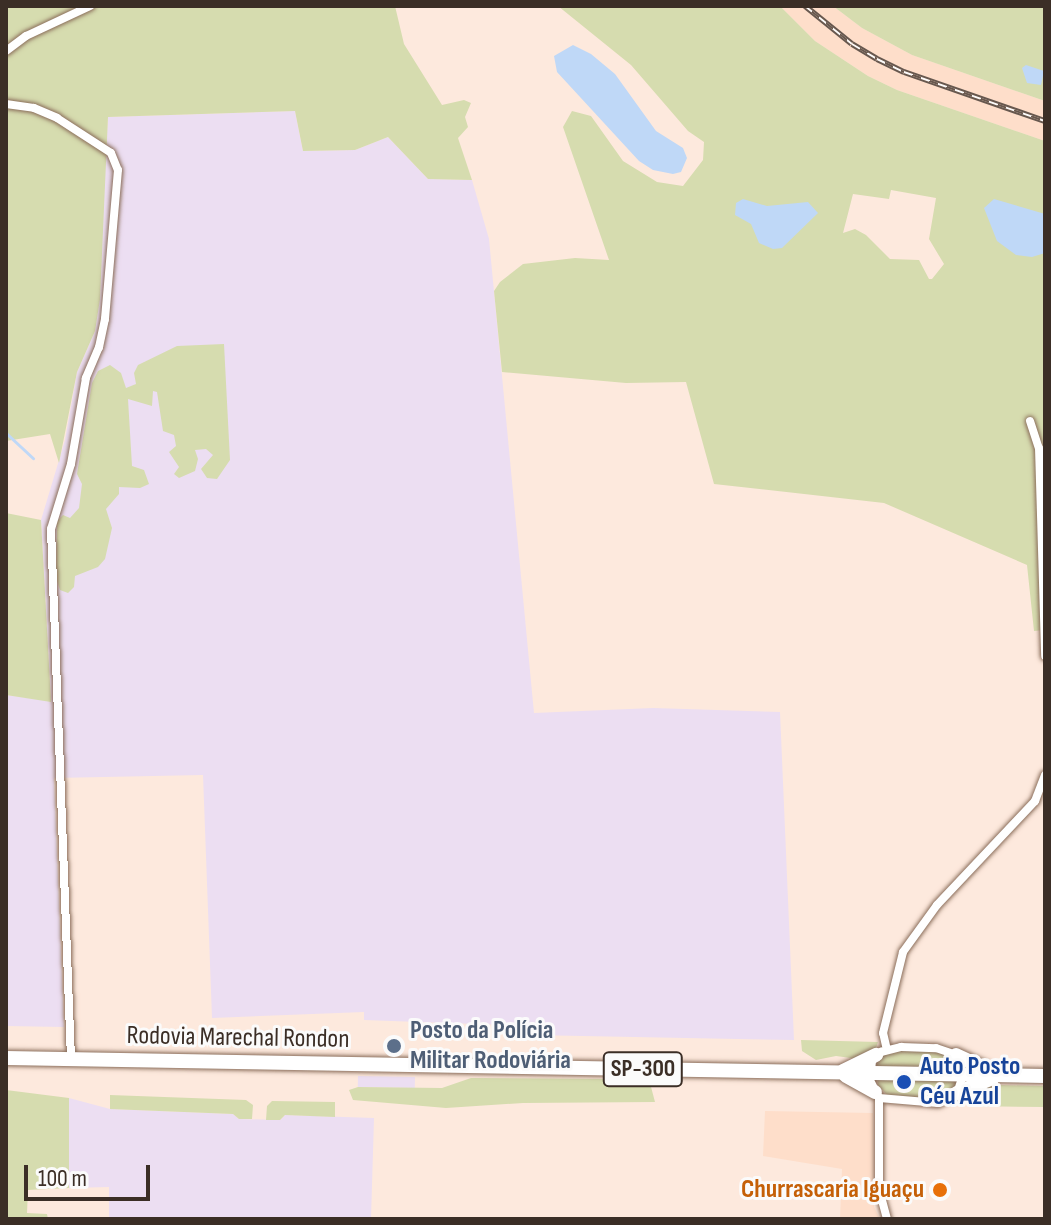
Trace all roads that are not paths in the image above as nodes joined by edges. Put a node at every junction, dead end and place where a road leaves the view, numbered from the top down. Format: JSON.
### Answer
{"nodes":[{"id":1,"x":90,"y":6,"type":"edge"},
{"id":2,"x":6,"y":51,"type":"edge"},
{"id":3,"x":6,"y":104,"type":"edge"},
{"id":4,"x":1030,"y":421,"type":"dead end"},
{"id":5,"x":1045,"y":656,"type":"edge"},
{"id":6,"x":1045,"y":775,"type":"edge"},
{"id":7,"x":881,"y":1053,"type":"junction"},
{"id":8,"x":956,"y":1055,"type":"junction"},
{"id":9,"x":6,"y":1058,"type":"edge"},
{"id":10,"x":71,"y":1059,"type":"junction"},
{"id":11,"x":839,"y":1073,"type":"junction"},
{"id":12,"x":870,"y":1074,"type":"junction"},
{"id":13,"x":963,"y":1075,"type":"junction"},
{"id":14,"x":1001,"y":1075,"type":"junction"},
{"id":15,"x":1045,"y":1076,"type":"edge"},
{"id":16,"x":957,"y":1093,"type":"junction"},
{"id":17,"x":877,"y":1095,"type":"junction"},
{"id":18,"x":887,"y":1219,"type":"edge"}],
"edges":[{"from":1,"to":2,"type":"street"},
{"from":3,"to":10,"type":"street"},
{"from":4,"to":5,"type":"street"},
{"from":6,"to":7,"type":"street"},
{"from":7,"to":8,"type":"street"},
{"from":7,"to":11,"type":"main road"},
{"from":7,"to":12,"type":"street"},
{"from":8,"to":13,"type":"street"},
{"from":8,"to":14,"type":"main road"},
{"from":9,"to":10,"type":"main road","name":"Rodovia Marechal Rondon","number":"SP-300"},
{"from":10,"to":11,"type":"main road","name":"Rodovia Marechal Rondon","number":"SP-300"},
{"from":11,"to":12,"type":"main road","name":"Rodovia Marechal Rondon","number":"SP-300"},
{"from":11,"to":17,"type":"main road"},
{"from":12,"to":13,"type":"main road","name":"Rodovia Marechal Rondon","number":"SP-300"},
{"from":12,"to":17,"type":"street"},
{"from":13,"to":14,"type":"main road","name":"Rodovia Marechal Rondon","number":"SP-300"},
{"from":13,"to":16,"type":"street"},
{"from":14,"to":15,"type":"main road","name":"Rodovia Marechal Rondon","number":"SP-300"},
{"from":14,"to":16,"type":"main road"},
{"from":16,"to":17,"type":"street"},
{"from":17,"to":18,"type":"street"}]}
